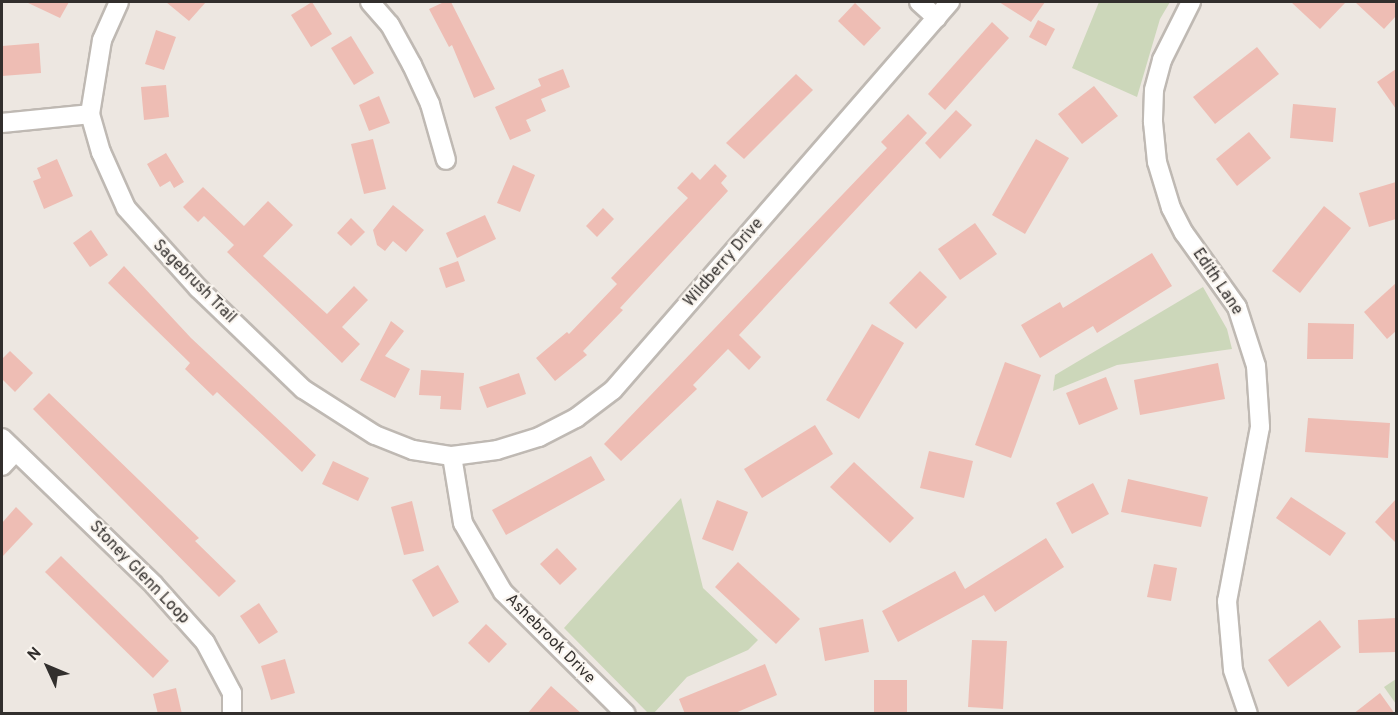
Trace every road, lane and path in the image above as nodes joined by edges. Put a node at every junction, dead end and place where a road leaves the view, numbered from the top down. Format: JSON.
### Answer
{"nodes":[{"id":1,"x":119,"y":2,"type":"edge"},
{"id":2,"x":370,"y":2,"type":"edge"},
{"id":3,"x":919,"y":2,"type":"edge"},
{"id":4,"x":950,"y":2,"type":"edge"},
{"id":5,"x":1191,"y":2,"type":"edge"},
{"id":6,"x":937,"y":18,"type":"junction"},
{"id":7,"x":90,"y":114,"type":"junction"},
{"id":8,"x":2,"y":123,"type":"edge"},
{"id":9,"x":446,"y":160,"type":"dead end"},
{"id":10,"x":2,"y":438,"type":"edge"},
{"id":11,"x":15,"y":452,"type":"junction"},
{"id":12,"x":452,"y":456,"type":"junction"},
{"id":13,"x":2,"y":466,"type":"edge"},
{"id":14,"x":232,"y":714,"type":"edge"},
{"id":15,"x":626,"y":714,"type":"edge"},
{"id":16,"x":1248,"y":714,"type":"edge"}],
"edges":[{"from":1,"to":7,"type":"street","name":"Sagebrush Trail"},
{"from":2,"to":9,"type":"street"},
{"from":3,"to":6,"type":"street"},
{"from":4,"to":6,"type":"street","name":"Wildberry Drive"},
{"from":5,"to":16,"type":"street","name":"Edith Lane"},
{"from":6,"to":12,"type":"street","name":"Wildberry Drive"},
{"from":7,"to":8,"type":"street"},
{"from":7,"to":12,"type":"street","name":"Sagebrush Trail"},
{"from":10,"to":11,"type":"street","name":"Stoney Glenn Loop"},
{"from":11,"to":13,"type":"street"},
{"from":11,"to":14,"type":"street","name":"Stoney Glenn Loop"},
{"from":12,"to":15,"type":"street","name":"Ashebrook Drive"}]}
